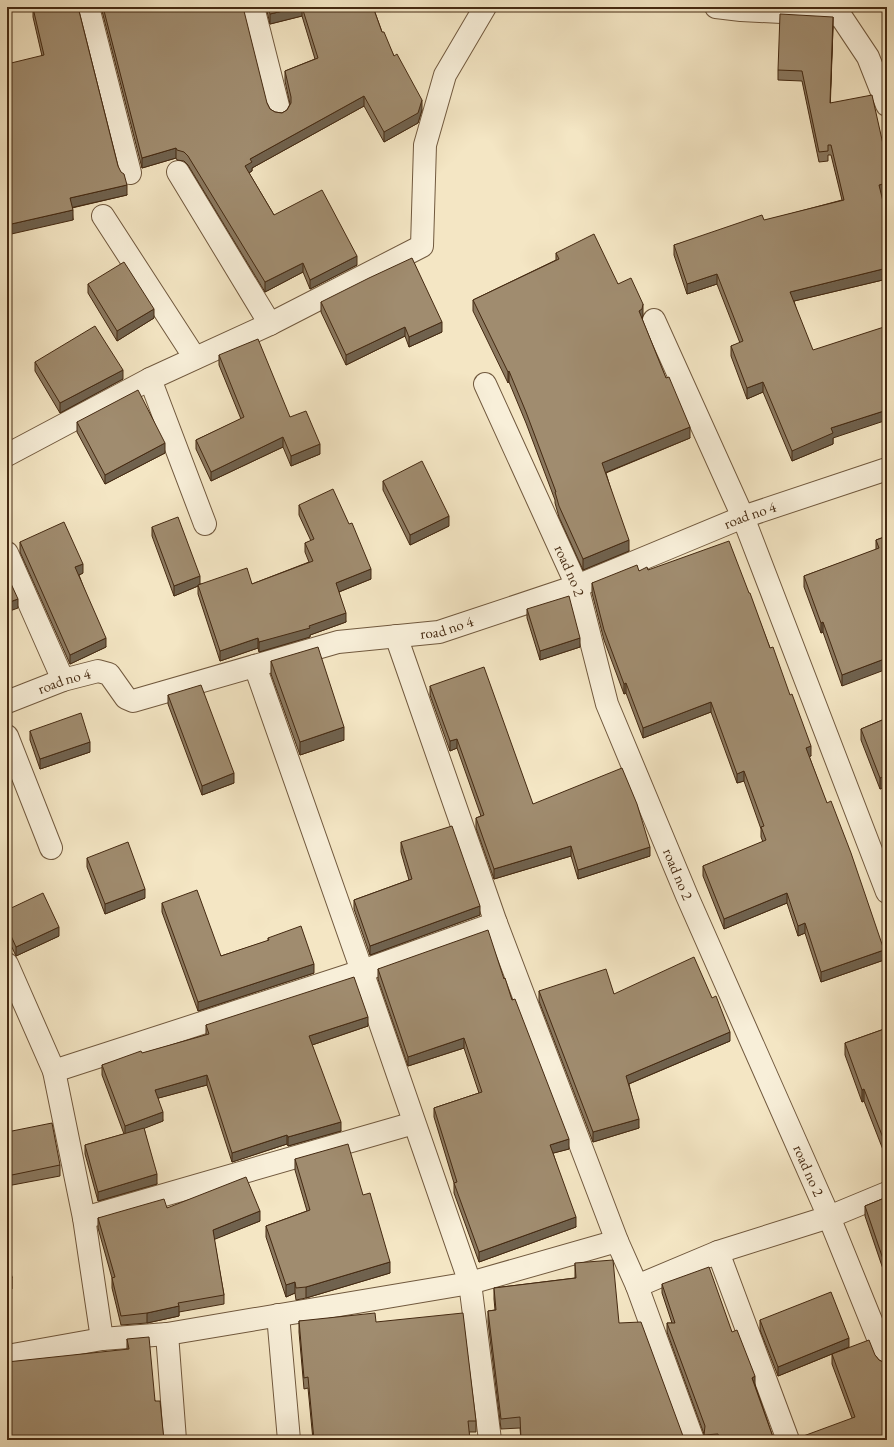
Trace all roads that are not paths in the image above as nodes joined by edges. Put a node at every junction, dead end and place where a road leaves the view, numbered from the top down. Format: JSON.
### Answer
{"nodes":[{"id":1,"x":88,"y":7,"type":"edge"},
{"id":2,"x":253,"y":7,"type":"edge"},
{"id":3,"x":485,"y":7,"type":"edge"},
{"id":4,"x":716,"y":7,"type":"edge"},
{"id":5,"x":741,"y":8,"type":"edge"},
{"id":6,"x":840,"y":11,"type":"edge"},
{"id":7,"x":887,"y":105,"type":"edge"},
{"id":8,"x":279,"y":110,"type":"dead end"},
{"id":9,"x":178,"y":172,"type":"dead end"},
{"id":10,"x":130,"y":173,"type":"dead end"},
{"id":11,"x":103,"y":216,"type":"dead end"},
{"id":12,"x":654,"y":320,"type":"dead end"},
{"id":13,"x":270,"y":324,"type":"junction"},
{"id":14,"x":195,"y":358,"type":"junction"},
{"id":15,"x":150,"y":379,"type":"junction"},
{"id":16,"x":485,"y":384,"type":"dead end"},
{"id":17,"x":7,"y":455,"type":"edge"},
{"id":18,"x":887,"y":469,"type":"edge"},
{"id":19,"x":743,"y":517,"type":"junction"},
{"id":20,"x":205,"y":524,"type":"dead end"},
{"id":21,"x":7,"y":553,"type":"edge"},
{"id":22,"x":577,"y":586,"type":"junction"},
{"id":23,"x":396,"y":636,"type":"junction"},
{"id":24,"x":255,"y":666,"type":"junction"},
{"id":25,"x":63,"y":680,"type":"junction"},
{"id":26,"x":7,"y":702,"type":"edge"},
{"id":27,"x":7,"y":736,"type":"edge"},
{"id":28,"x":50,"y":848,"type":"dead end"},
{"id":29,"x":887,"y":892,"type":"edge"},
{"id":30,"x":496,"y":923,"type":"junction"},
{"id":31,"x":7,"y":964,"type":"edge"},
{"id":32,"x":362,"y":971,"type":"junction"},
{"id":33,"x":54,"y":1071,"type":"junction"},
{"id":34,"x":414,"y":1123,"type":"junction"},
{"id":35,"x":887,"y":1193,"type":"edge"},
{"id":36,"x":829,"y":1217,"type":"junction"},
{"id":37,"x":84,"y":1218,"type":"junction"},
{"id":38,"x":617,"y":1241,"type":"junction"},
{"id":39,"x":718,"y":1252,"type":"junction"},
{"id":40,"x":470,"y":1283,"type":"junction"},
{"id":41,"x":637,"y":1286,"type":"junction"},
{"id":42,"x":278,"y":1315,"type":"junction"},
{"id":43,"x":167,"y":1334,"type":"junction"},
{"id":44,"x":102,"y":1339,"type":"junction"},
{"id":45,"x":7,"y":1356,"type":"edge"},
{"id":46,"x":887,"y":1360,"type":"edge"},
{"id":47,"x":175,"y":1440,"type":"edge"},
{"id":48,"x":289,"y":1440,"type":"edge"},
{"id":49,"x":490,"y":1440,"type":"edge"},
{"id":50,"x":693,"y":1440,"type":"edge"},
{"id":51,"x":788,"y":1440,"type":"edge"}],
"edges":[{"from":1,"to":10,"type":"street"},
{"from":2,"to":8,"type":"street"},
{"from":3,"to":13,"type":"street"},
{"from":4,"to":5,"type":"street"},
{"from":5,"to":6,"type":"street"},
{"from":6,"to":7,"type":"street"},
{"from":9,"to":13,"type":"street"},
{"from":11,"to":14,"type":"street"},
{"from":12,"to":19,"type":"street"},
{"from":13,"to":14,"type":"street"},
{"from":14,"to":15,"type":"street"},
{"from":15,"to":17,"type":"street"},
{"from":15,"to":20,"type":"street"},
{"from":16,"to":22,"type":"street","name":"road no 2"},
{"from":18,"to":19,"type":"street","name":"road no 4"},
{"from":19,"to":22,"type":"street","name":"road no 4"},
{"from":19,"to":29,"type":"street"},
{"from":21,"to":25,"type":"street"},
{"from":22,"to":23,"type":"street","name":"road no 4"},
{"from":22,"to":36,"type":"street","name":"road no 2"},
{"from":23,"to":24,"type":"street","name":"road no 4"},
{"from":23,"to":30,"type":"street"},
{"from":24,"to":25,"type":"street","name":"road no 4"},
{"from":24,"to":32,"type":"street"},
{"from":25,"to":26,"type":"street","name":"road no 4"},
{"from":27,"to":28,"type":"street"},
{"from":30,"to":32,"type":"street"},
{"from":30,"to":38,"type":"street"},
{"from":31,"to":33,"type":"street"},
{"from":32,"to":33,"type":"street"},
{"from":32,"to":34,"type":"street"},
{"from":33,"to":37,"type":"street"},
{"from":34,"to":37,"type":"street"},
{"from":34,"to":40,"type":"street"},
{"from":35,"to":36,"type":"street"},
{"from":36,"to":39,"type":"street"},
{"from":36,"to":46,"type":"street","name":"road no 2"},
{"from":37,"to":44,"type":"street"},
{"from":38,"to":40,"type":"street"},
{"from":38,"to":41,"type":"street"},
{"from":39,"to":41,"type":"street"},
{"from":39,"to":51,"type":"street"},
{"from":40,"to":42,"type":"street"},
{"from":40,"to":49,"type":"street"},
{"from":41,"to":50,"type":"street"},
{"from":42,"to":43,"type":"street"},
{"from":42,"to":48,"type":"street"},
{"from":43,"to":44,"type":"street"},
{"from":43,"to":47,"type":"street"},
{"from":44,"to":45,"type":"street"}]}
